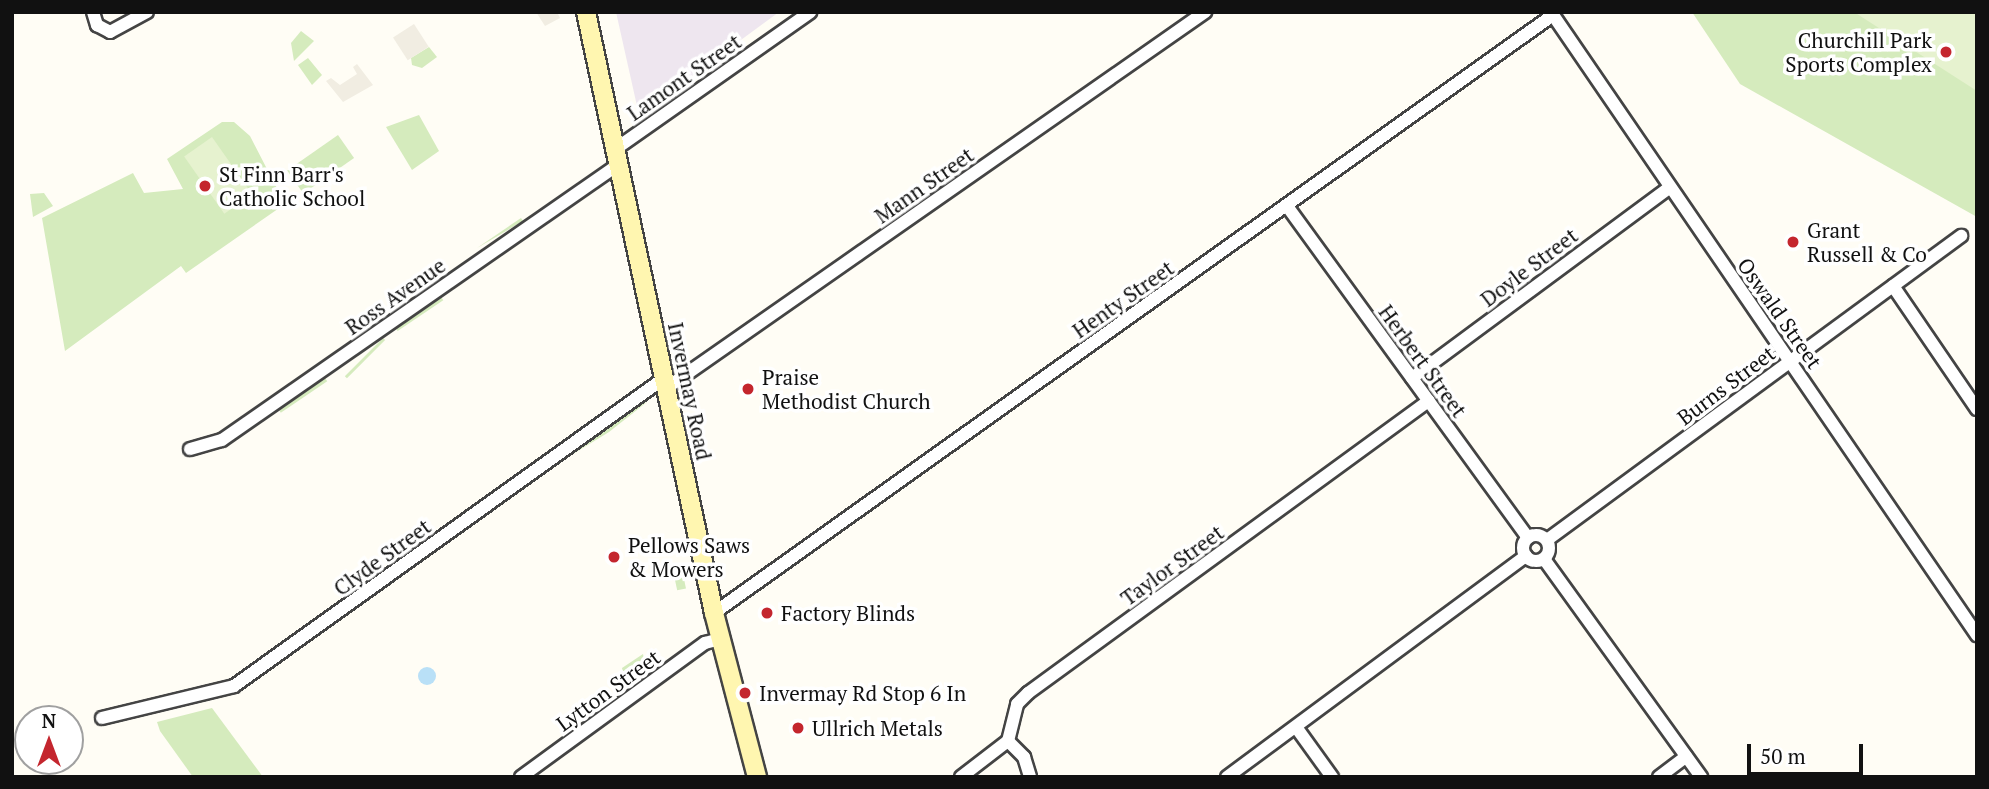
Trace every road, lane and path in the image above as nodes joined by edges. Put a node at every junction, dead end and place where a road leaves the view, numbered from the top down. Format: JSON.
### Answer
{"nodes":[{"id":1,"x":93,"y":12,"type":"edge"},
{"id":2,"x":147,"y":12,"type":"edge"},
{"id":3,"x":586,"y":12,"type":"edge"},
{"id":4,"x":810,"y":12,"type":"edge"},
{"id":5,"x":1205,"y":12,"type":"edge"},
{"id":6,"x":1552,"y":14,"type":"edge"},
{"id":7,"x":615,"y":158,"type":"junction"},
{"id":8,"x":1670,"y":187,"type":"junction"},
{"id":9,"x":1287,"y":206,"type":"junction"},
{"id":10,"x":1961,"y":236,"type":"dead end"},
{"id":11,"x":1893,"y":286,"type":"junction"},
{"id":12,"x":1790,"y":361,"type":"junction"},
{"id":13,"x":1412,"y":378,"type":"junction"},
{"id":14,"x":664,"y":384,"type":"junction"},
{"id":15,"x":1429,"y":401,"type":"junction"},
{"id":16,"x":1977,"y":409,"type":"edge"},
{"id":17,"x":190,"y":449,"type":"dead end"},
{"id":18,"x":1528,"y":538,"type":"junction"},
{"id":19,"x":1547,"y":540,"type":"junction"},
{"id":20,"x":1526,"y":556,"type":"junction"},
{"id":21,"x":1544,"y":559,"type":"junction"},
{"id":22,"x":714,"y":614,"type":"junction"},
{"id":23,"x":1977,"y":635,"type":"edge"},
{"id":24,"x":720,"y":639,"type":"junction"},
{"id":25,"x":102,"y":718,"type":"dead end"},
{"id":26,"x":1296,"y":726,"type":"junction"},
{"id":27,"x":1008,"y":741,"type":"junction"},
{"id":28,"x":1686,"y":757,"type":"junction"},
{"id":29,"x":521,"y":777,"type":"edge"},
{"id":30,"x":757,"y":777,"type":"edge"},
{"id":31,"x":961,"y":777,"type":"edge"},
{"id":32,"x":1030,"y":777,"type":"edge"},
{"id":33,"x":1227,"y":777,"type":"edge"},
{"id":34,"x":1332,"y":777,"type":"edge"},
{"id":35,"x":1660,"y":777,"type":"edge"},
{"id":36,"x":1701,"y":777,"type":"edge"}],
"edges":[{"from":1,"to":2,"type":"street"},
{"from":3,"to":7,"type":"main road","name":"Invermay Road"},
{"from":4,"to":7,"type":"street","name":"Lamont Street"},
{"from":5,"to":14,"type":"street","name":"Mann Street"},
{"from":6,"to":8,"type":"street","name":"Oswald Street"},
{"from":6,"to":9,"type":"street","name":"Henty Street"},
{"from":7,"to":14,"type":"main road","name":"Invermay Road"},
{"from":7,"to":17,"type":"street","name":"Ross Avenue"},
{"from":8,"to":12,"type":"street","name":"Oswald Street"},
{"from":8,"to":13,"type":"street","name":"Doyle Street"},
{"from":9,"to":13,"type":"street","name":"Herbert Street"},
{"from":9,"to":22,"type":"street","name":"Henty Street"},
{"from":10,"to":11,"type":"street","name":"Burns Street"},
{"from":11,"to":12,"type":"street","name":"Burns Street"},
{"from":11,"to":16,"type":"street"},
{"from":12,"to":19,"type":"street","name":"Burns Street"},
{"from":12,"to":23,"type":"street","name":"Oswald Street"},
{"from":13,"to":15,"type":"street","name":"Herbert Street"},
{"from":14,"to":22,"type":"main road","name":"Invermay Road"},
{"from":14,"to":25,"type":"street","name":"Clyde Street"},
{"from":15,"to":18,"type":"street","name":"Herbert Street"},
{"from":15,"to":27,"type":"street","name":"Taylor Street"},
{"from":18,"to":19,"type":"street"},
{"from":18,"to":20,"type":"street"},
{"from":19,"to":21,"type":"street"},
{"from":20,"to":21,"type":"street"},
{"from":20,"to":26,"type":"street"},
{"from":21,"to":28,"type":"street"},
{"from":22,"to":24,"type":"main road","name":"Invermay Road"},
{"from":24,"to":29,"type":"street","name":"Lytton Street"},
{"from":24,"to":30,"type":"main road","name":"Invermay Road"},
{"from":26,"to":33,"type":"street"},
{"from":26,"to":34,"type":"street"},
{"from":27,"to":31,"type":"street"},
{"from":27,"to":32,"type":"street"},
{"from":28,"to":35,"type":"street"},
{"from":28,"to":36,"type":"street"}]}
